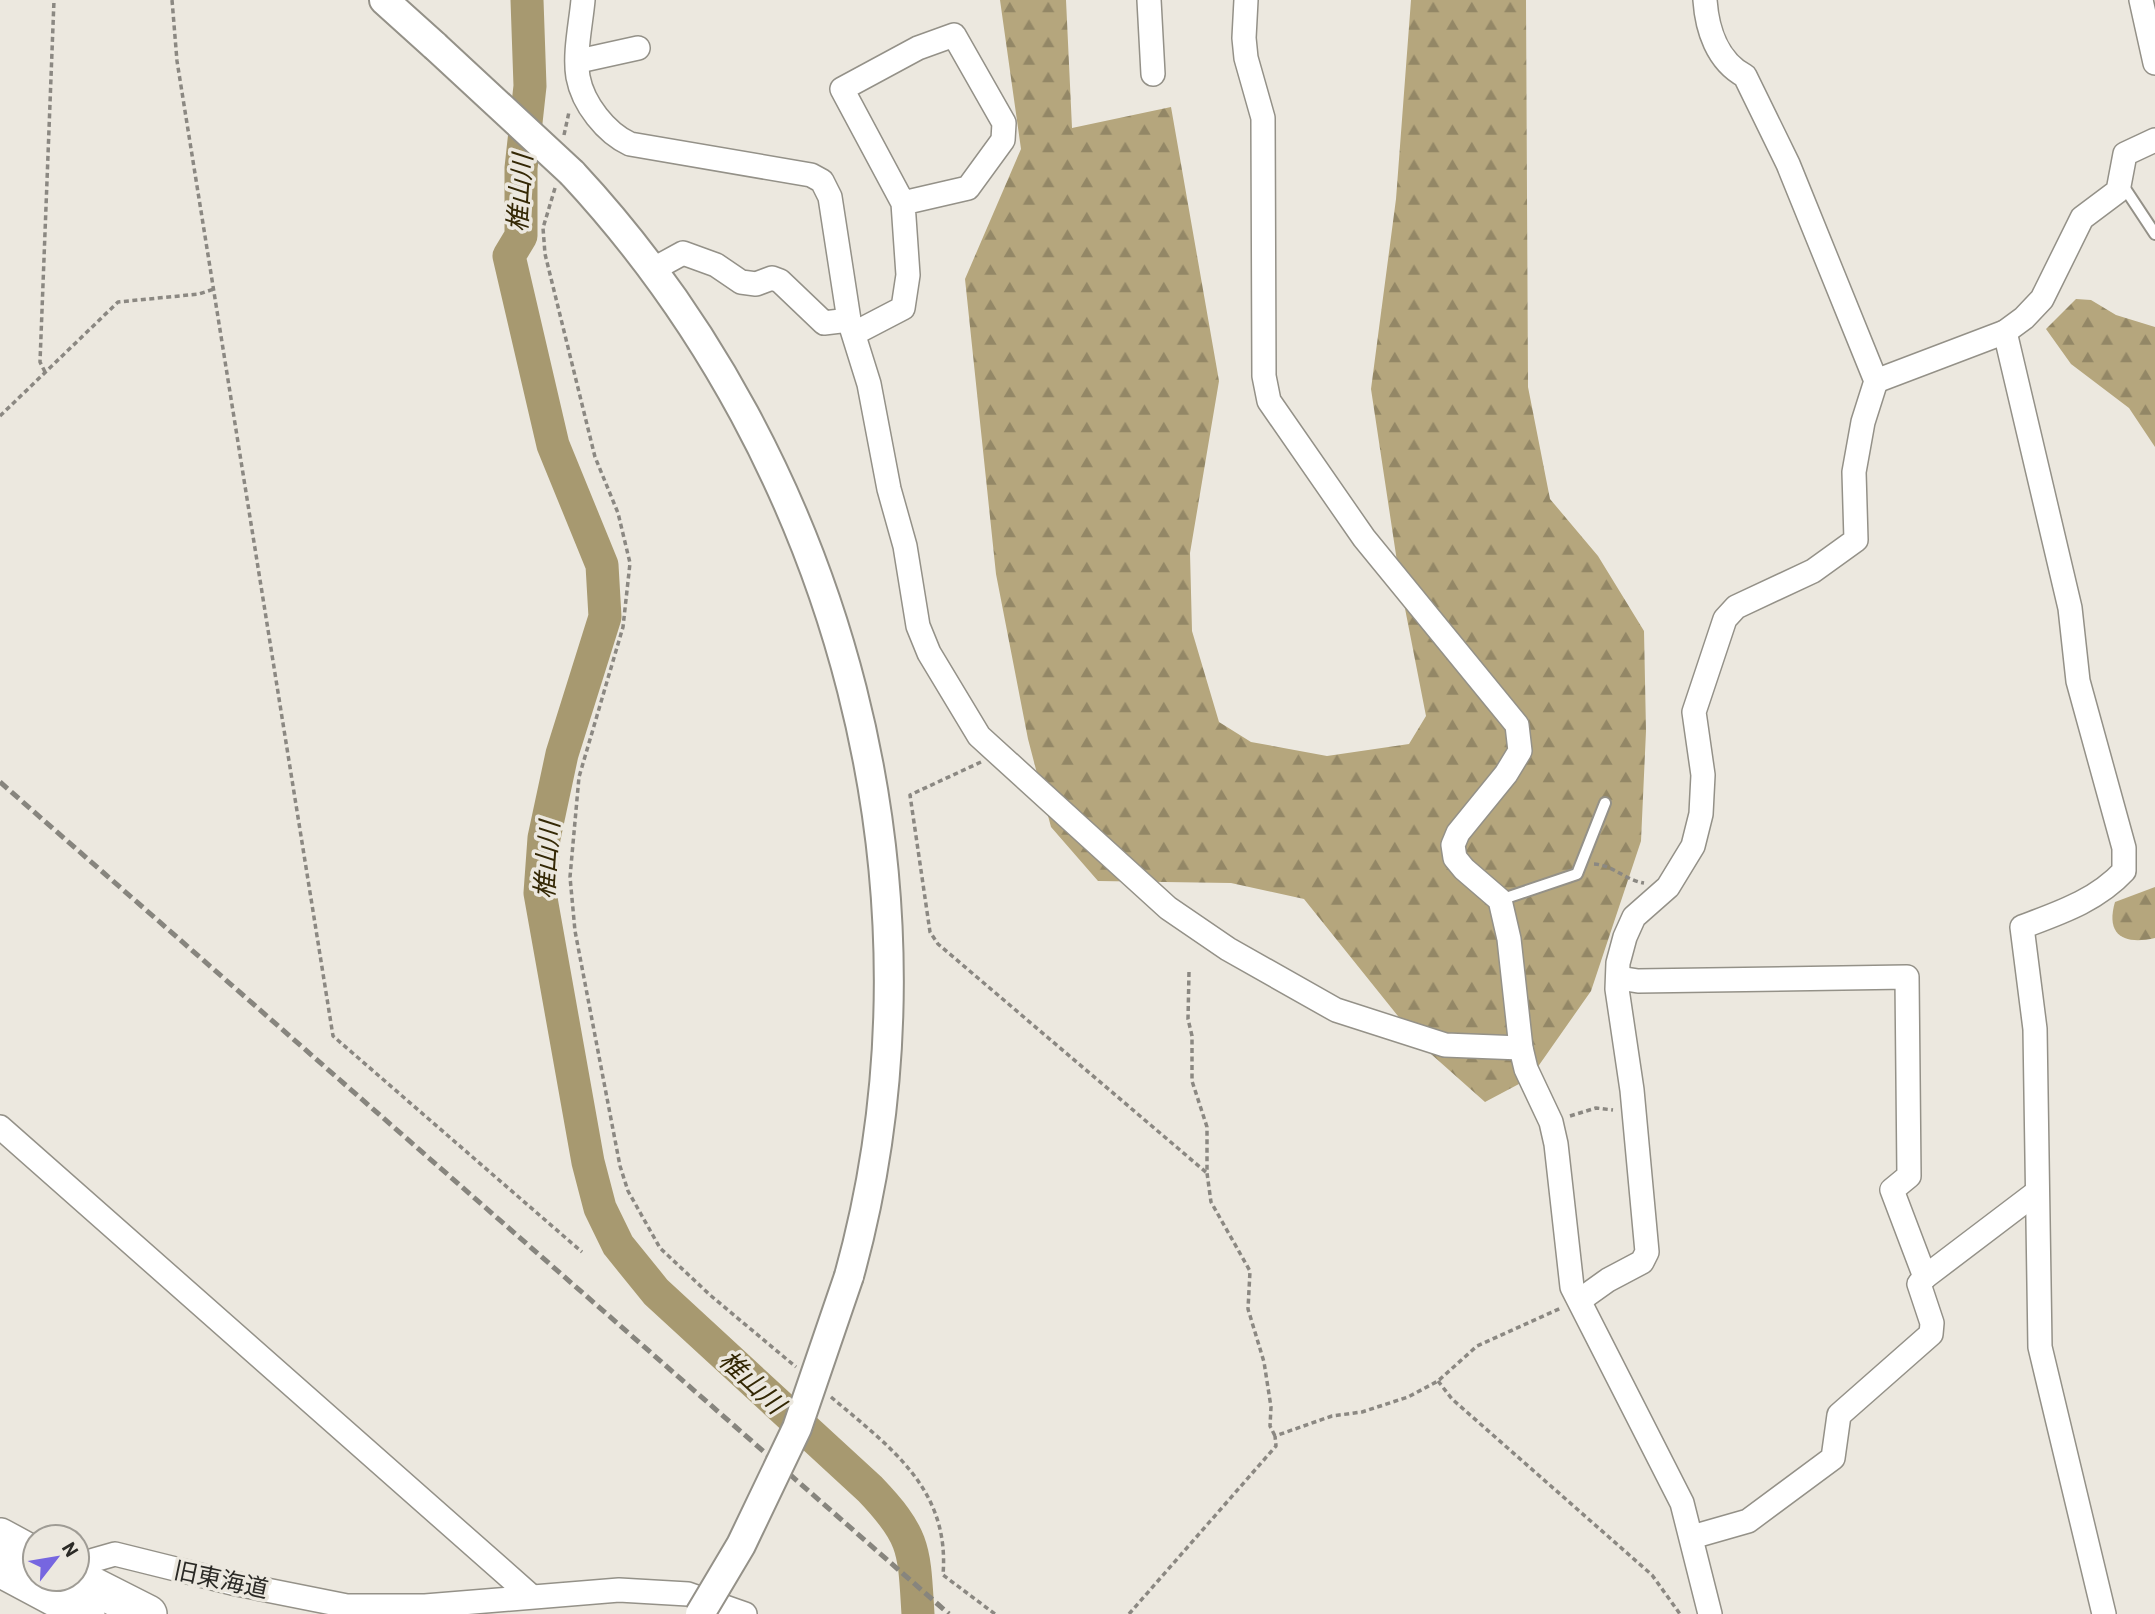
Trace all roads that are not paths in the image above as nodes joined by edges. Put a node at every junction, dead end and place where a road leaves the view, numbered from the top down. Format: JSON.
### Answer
{"nodes":[{"id":1,"x":384,"y":0,"type":"edge"},
{"id":2,"x":583,"y":0,"type":"edge"},
{"id":3,"x":1149,"y":0,"type":"edge"},
{"id":4,"x":1247,"y":0,"type":"edge"},
{"id":5,"x":1704,"y":0,"type":"edge"},
{"id":6,"x":2141,"y":0,"type":"edge"},
{"id":7,"x":638,"y":48,"type":"dead end"},
{"id":8,"x":2155,"y":62,"type":"edge"},
{"id":9,"x":578,"y":69,"type":"junction"},
{"id":10,"x":1153,"y":74,"type":"dead end"},
{"id":11,"x":2155,"y":140,"type":"edge"},
{"id":12,"x":2120,"y":181,"type":"junction"},
{"id":13,"x":903,"y":203,"type":"junction"},
{"id":14,"x":2155,"y":234,"type":"edge"},
{"id":15,"x":652,"y":270,"type":"junction"},
{"id":16,"x":852,"y":327,"type":"junction"},
{"id":17,"x":2005,"y":332,"type":"junction"},
{"id":18,"x":1876,"y":381,"type":"junction"},
{"id":19,"x":1605,"y":803,"type":"dead end"},
{"id":20,"x":1500,"y":900,"type":"junction"},
{"id":21,"x":1619,"y":978,"type":"junction"},
{"id":22,"x":1521,"y":1048,"type":"junction"},
{"id":23,"x":0,"y":1127,"type":"edge"},
{"id":24,"x":2037,"y":1192,"type":"junction"},
{"id":25,"x":1924,"y":1277,"type":"junction"},
{"id":26,"x":1580,"y":1300,"type":"junction"},
{"id":27,"x":0,"y":1537,"type":"edge"},
{"id":28,"x":1692,"y":1537,"type":"junction"},
{"id":29,"x":21,"y":1548,"type":"edge"},
{"id":30,"x":91,"y":1564,"type":"edge"},
{"id":31,"x":0,"y":1568,"type":"edge"},
{"id":32,"x":21,"y":1574,"type":"edge"},
{"id":33,"x":86,"y":1593,"type":"edge"},
{"id":34,"x":531,"y":1595,"type":"junction"},
{"id":35,"x":148,"y":1614,"type":"edge"},
{"id":36,"x":700,"y":1614,"type":"edge"},
{"id":37,"x":745,"y":1614,"type":"edge"},
{"id":38,"x":1710,"y":1614,"type":"edge"},
{"id":39,"x":2105,"y":1614,"type":"edge"}],
"edges":[{"from":1,"to":15,"type":"street","bridge":true},
{"from":2,"to":9,"type":"street"},
{"from":3,"to":10,"type":"street"},
{"from":4,"to":20,"type":"street"},
{"from":5,"to":18,"type":"street"},
{"from":6,"to":8,"type":"street"},
{"from":7,"to":9,"type":"street"},
{"from":9,"to":16,"type":"street"},
{"from":11,"to":12,"type":"street"},
{"from":12,"to":14,"type":"lane"},
{"from":12,"to":17,"type":"street"},
{"from":13,"to":13,"type":"street"},
{"from":13,"to":16,"type":"street"},
{"from":15,"to":16,"type":"street"},
{"from":15,"to":36,"type":"street","bridge":true},
{"from":16,"to":22,"type":"street"},
{"from":17,"to":18,"type":"street"},
{"from":17,"to":24,"type":"street"},
{"from":18,"to":21,"type":"street"},
{"from":19,"to":20,"type":"lane"},
{"from":20,"to":22,"type":"street"},
{"from":21,"to":25,"type":"street"},
{"from":21,"to":26,"type":"street"},
{"from":22,"to":26,"type":"street"},
{"from":23,"to":34,"type":"street"},
{"from":24,"to":25,"type":"street"},
{"from":24,"to":39,"type":"street"},
{"from":25,"to":28,"type":"street"},
{"from":26,"to":28,"type":"street"},
{"from":27,"to":29,"type":"highway"},
{"from":28,"to":38,"type":"street"},
{"from":30,"to":34,"type":"street","name":"旧東海道"},
{"from":31,"to":32,"type":"highway"},
{"from":33,"to":35,"type":"highway"},
{"from":34,"to":37,"type":"street","name":"旧東海道"}]}
